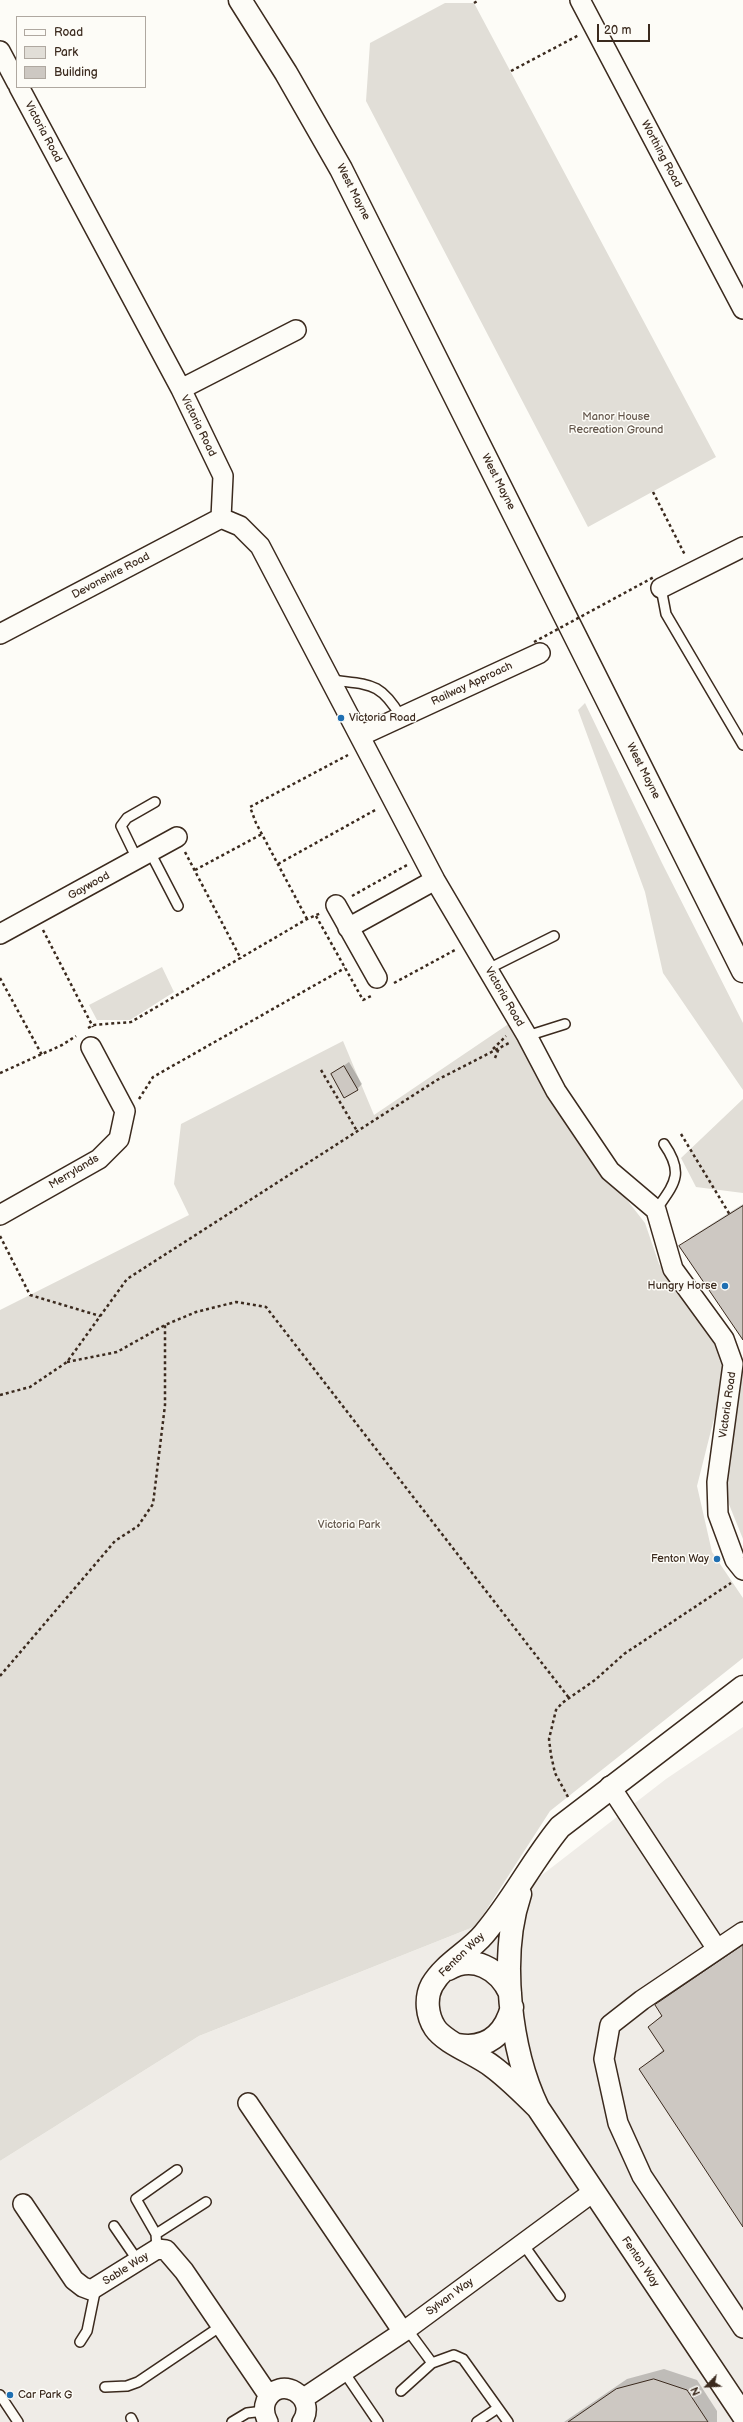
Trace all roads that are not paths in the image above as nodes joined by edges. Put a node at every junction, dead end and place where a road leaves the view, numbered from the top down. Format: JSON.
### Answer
{"nodes":[{"id":1,"x":240,"y":0,"type":"edge"},
{"id":2,"x":580,"y":0,"type":"edge"},
{"id":3,"x":0,"y":51,"type":"edge"},
{"id":4,"x":16,"y":81,"type":"edge"},
{"id":5,"x":20,"y":88,"type":"edge"},
{"id":6,"x":743,"y":309,"type":"edge"},
{"id":7,"x":296,"y":330,"type":"dead end"},
{"id":8,"x":181,"y":390,"type":"junction"},
{"id":9,"x":221,"y":518,"type":"junction"},
{"id":10,"x":743,"y":547,"type":"edge"},
{"id":11,"x":658,"y":583,"type":"joint"},
{"id":12,"x":0,"y":634,"type":"edge"},
{"id":13,"x":537,"y":648,"type":"road end"},
{"id":14,"x":332,"y":680,"type":"junction"},
{"id":15,"x":401,"y":717,"type":"junction"},
{"id":16,"x":363,"y":741,"type":"junction"},
{"id":17,"x":743,"y":745,"type":"edge"},
{"id":18,"x":155,"y":802,"type":"dead end"},
{"id":19,"x":177,"y":837,"type":"road end"},
{"id":20,"x":144,"y":855,"type":"junction"},
{"id":21,"x":435,"y":880,"type":"junction"},
{"id":22,"x":336,"y":905,"type":"road end"},
{"id":23,"x":178,"y":906,"type":"dead end"},
{"id":24,"x":348,"y":928,"type":"junction"},
{"id":25,"x":0,"y":934,"type":"edge"},
{"id":26,"x":554,"y":936,"type":"dead end"},
{"id":27,"x":488,"y":969,"type":"junction"},
{"id":28,"x":743,"y":971,"type":"edge"},
{"id":29,"x":381,"y":986,"type":"road end"},
{"id":30,"x":565,"y":1024,"type":"dead end"},
{"id":31,"x":86,"y":1036,"type":"road end"},
{"id":32,"x":527,"y":1036,"type":"junction"},
{"id":33,"x":664,"y":1144,"type":"dead end"},
{"id":34,"x":656,"y":1210,"type":"junction"},
{"id":35,"x":0,"y":1215,"type":"edge"},
{"id":36,"x":739,"y":1576,"type":"edge"},
{"id":37,"x":743,"y":1686,"type":"edge"},
{"id":38,"x":610,"y":1786,"type":"junction"},
{"id":39,"x":525,"y":1880,"type":"junction"},
{"id":40,"x":743,"y":1932,"type":"edge"},
{"id":41,"x":717,"y":1949,"type":"junction"},
{"id":42,"x":442,"y":1973,"type":"junction"},
{"id":43,"x":511,"y":2000,"type":"junction"},
{"id":44,"x":458,"y":2045,"type":"junction"},
{"id":45,"x":248,"y":2103,"type":"dead end"},
{"id":46,"x":538,"y":2108,"type":"junction"},
{"id":47,"x":177,"y":2170,"type":"dead end"},
{"id":48,"x":593,"y":2192,"type":"junction"},
{"id":49,"x":206,"y":2202,"type":"dead end"},
{"id":50,"x":23,"y":2204,"type":"dead end"},
{"id":51,"x":114,"y":2226,"type":"dead end"},
{"id":52,"x":156,"y":2242,"type":"junction"},
{"id":53,"x":523,"y":2244,"type":"junction"},
{"id":54,"x":138,"y":2261,"type":"junction"},
{"id":55,"x":96,"y":2288,"type":"junction"},
{"id":56,"x":560,"y":2296,"type":"dead end"},
{"id":57,"x":221,"y":2326,"type":"junction"},
{"id":58,"x":743,"y":2328,"type":"edge"},
{"id":59,"x":405,"y":2331,"type":"junction"},
{"id":60,"x":80,"y":2342,"type":"dead end"},
{"id":61,"x":432,"y":2363,"type":"junction"},
{"id":62,"x":344,"y":2372,"type":"junction"},
{"id":63,"x":105,"y":2387,"type":"dead end"},
{"id":64,"x":401,"y":2391,"type":"dead end"},
{"id":65,"x":0,"y":2395,"type":"edge"},
{"id":66,"x":304,"y":2398,"type":"junction"},
{"id":67,"x":498,"y":2408,"type":"junction"},
{"id":68,"x":267,"y":2410,"type":"edge"},
{"id":69,"x":743,"y":2415,"type":"edge"},
{"id":70,"x":18,"y":2422,"type":"edge"},
{"id":71,"x":232,"y":2422,"type":"edge"},
{"id":72,"x":302,"y":2422,"type":"edge"},
{"id":73,"x":378,"y":2422,"type":"edge"},
{"id":74,"x":477,"y":2422,"type":"edge"},
{"id":75,"x":508,"y":2422,"type":"edge"}],
"edges":[{"from":1,"to":28,"type":"street","name":"West Mayne"},
{"from":2,"to":6,"type":"street","name":"Worthing Road"},
{"from":3,"to":4,"type":"street"},
{"from":5,"to":8,"type":"street","name":"Victoria Road"},
{"from":7,"to":8,"type":"street","name":"Victoria Road"},
{"from":8,"to":9,"type":"street","name":"Victoria Road"},
{"from":9,"to":12,"type":"street","name":"Devonshire Road"},
{"from":9,"to":14,"type":"street","name":"Victoria Road"},
{"from":10,"to":11,"type":"street"},
{"from":11,"to":17,"type":"lane"},
{"from":13,"to":15,"type":"street","name":"Railway Approach"},
{"from":14,"to":15,"type":"lane"},
{"from":14,"to":16,"type":"street","name":"Victoria Road"},
{"from":15,"to":16,"type":"street","name":"Railway Approach"},
{"from":16,"to":21,"type":"street","name":"Victoria Road"},
{"from":18,"to":20,"type":"lane"},
{"from":19,"to":20,"type":"street","name":"Gaywood"},
{"from":20,"to":23,"type":"lane"},
{"from":20,"to":25,"type":"street","name":"Gaywood"},
{"from":21,"to":24,"type":"street"},
{"from":21,"to":27,"type":"street","name":"Victoria Road"},
{"from":22,"to":24,"type":"street"},
{"from":24,"to":29,"type":"street"},
{"from":26,"to":27,"type":"lane"},
{"from":27,"to":32,"type":"street","name":"Victoria Road"},
{"from":30,"to":32,"type":"lane"},
{"from":31,"to":35,"type":"street","name":"Merrylands"},
{"from":32,"to":34,"type":"street","name":"Victoria Road"},
{"from":33,"to":34,"type":"lane"},
{"from":34,"to":36,"type":"street","name":"Victoria Road"},
{"from":37,"to":38,"type":"street","name":"Fenton Way"},
{"from":38,"to":39,"type":"street","name":"Fenton Way"},
{"from":38,"to":41,"type":"street"},
{"from":39,"to":42,"type":"street","name":"Fenton Way"},
{"from":39,"to":43,"type":"street","name":"Fenton Way"},
{"from":40,"to":41,"type":"street"},
{"from":41,"to":58,"type":"street"},
{"from":42,"to":43,"type":"street"},
{"from":42,"to":44,"type":"street","name":"Fenton Way"},
{"from":43,"to":44,"type":"street"},
{"from":43,"to":46,"type":"street","name":"Fenton Way"},
{"from":44,"to":46,"type":"street","name":"Fenton Way"},
{"from":45,"to":59,"type":"street"},
{"from":46,"to":48,"type":"street","name":"Fenton Way"},
{"from":47,"to":52,"type":"lane"},
{"from":48,"to":53,"type":"street","name":"Sylvan Way"},
{"from":48,"to":69,"type":"street","name":"Fenton Way"},
{"from":49,"to":52,"type":"lane"},
{"from":50,"to":55,"type":"street","name":"Sable Way"},
{"from":51,"to":54,"type":"lane"},
{"from":52,"to":54,"type":"street","name":"Sable Way"},
{"from":52,"to":57,"type":"street","name":"Sable Way"},
{"from":53,"to":56,"type":"lane"},
{"from":53,"to":59,"type":"street","name":"Sylvan Way"},
{"from":54,"to":55,"type":"street","name":"Sable Way"},
{"from":55,"to":60,"type":"lane"},
{"from":57,"to":63,"type":"lane"},
{"from":57,"to":68,"type":"street","name":"Sable Way"},
{"from":59,"to":61,"type":"lane"},
{"from":59,"to":62,"type":"street","name":"Sylvan Way"},
{"from":61,"to":64,"type":"lane"},
{"from":61,"to":67,"type":"lane"},
{"from":62,"to":66,"type":"street","name":"Sylvan Way"},
{"from":62,"to":73,"type":"lane"},
{"from":65,"to":70,"type":"lane"},
{"from":66,"to":68,"type":"street"},
{"from":66,"to":72,"type":"street"},
{"from":67,"to":74,"type":"lane"},
{"from":67,"to":75,"type":"lane"},
{"from":68,"to":71,"type":"lane"}]}
